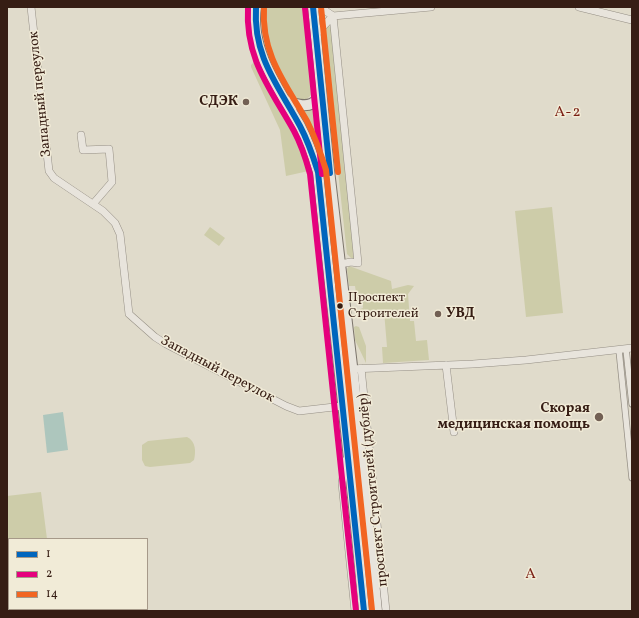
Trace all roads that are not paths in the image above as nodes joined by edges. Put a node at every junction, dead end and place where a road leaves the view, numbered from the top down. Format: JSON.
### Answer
{"nodes":[{"id":1,"x":31,"y":7,"type":"edge"},
{"id":2,"x":256,"y":7,"type":"edge"},
{"id":3,"x":313,"y":7,"type":"edge"},
{"id":4,"x":320,"y":7,"type":"edge"},
{"id":5,"x":431,"y":7,"type":"edge"},
{"id":6,"x":579,"y":7,"type":"edge"},
{"id":7,"x":332,"y":16,"type":"junction"},
{"id":8,"x":632,"y":20,"type":"edge"},
{"id":9,"x":316,"y":34,"type":"junction"},
{"id":10,"x":322,"y":89,"type":"junction"},
{"id":11,"x":284,"y":100,"type":"junction"},
{"id":12,"x":81,"y":135,"type":"dead end"},
{"id":13,"x":93,"y":204,"type":"junction"},
{"id":14,"x":340,"y":264,"type":"junction"},
{"id":15,"x":626,"y":349,"type":"edge"},
{"id":16,"x":446,"y":365,"type":"junction"},
{"id":17,"x":356,"y":368,"type":"junction"},
{"id":18,"x":632,"y":404,"type":"edge"},
{"id":19,"x":343,"y":406,"type":"junction"},
{"id":20,"x":454,"y":432,"type":"dead end"},
{"id":21,"x":348,"y":450,"type":"junction"},
{"id":22,"x":632,"y":478,"type":"edge"},
{"id":23,"x":355,"y":611,"type":"edge"},
{"id":24,"x":364,"y":611,"type":"edge"},
{"id":25,"x":377,"y":611,"type":"edge"},
{"id":26,"x":386,"y":611,"type":"edge"}],
"edges":[{"from":1,"to":13,"type":"street","name":"Западный переулок"},
{"from":2,"to":11,"type":"main road"},
{"from":3,"to":9,"type":"main road"},
{"from":4,"to":7,"type":"street"},
{"from":5,"to":7,"type":"street"},
{"from":6,"to":8,"type":"street"},
{"from":7,"to":9,"type":"street"},
{"from":7,"to":14,"type":"street"},
{"from":9,"to":10,"type":"main road"},
{"from":10,"to":11,"type":"main road"},
{"from":10,"to":14,"type":"main road"},
{"from":11,"to":19,"type":"main road"},
{"from":12,"to":13,"type":"street"},
{"from":13,"to":19,"type":"street","name":"Западный переулок"},
{"from":14,"to":17,"type":"main road"},
{"from":15,"to":16,"type":"street"},
{"from":15,"to":18,"type":"street"},
{"from":15,"to":22,"type":"street"},
{"from":16,"to":17,"type":"street"},
{"from":16,"to":20,"type":"street"},
{"from":17,"to":25,"type":"main road"},
{"from":17,"to":26,"type":"street","name":"проспект Строителей (дублёр)"},
{"from":19,"to":21,"type":"main road"},
{"from":21,"to":23,"type":"street","name":"проспект Строителей (дублёр)"},
{"from":21,"to":24,"type":"main road"}]}
